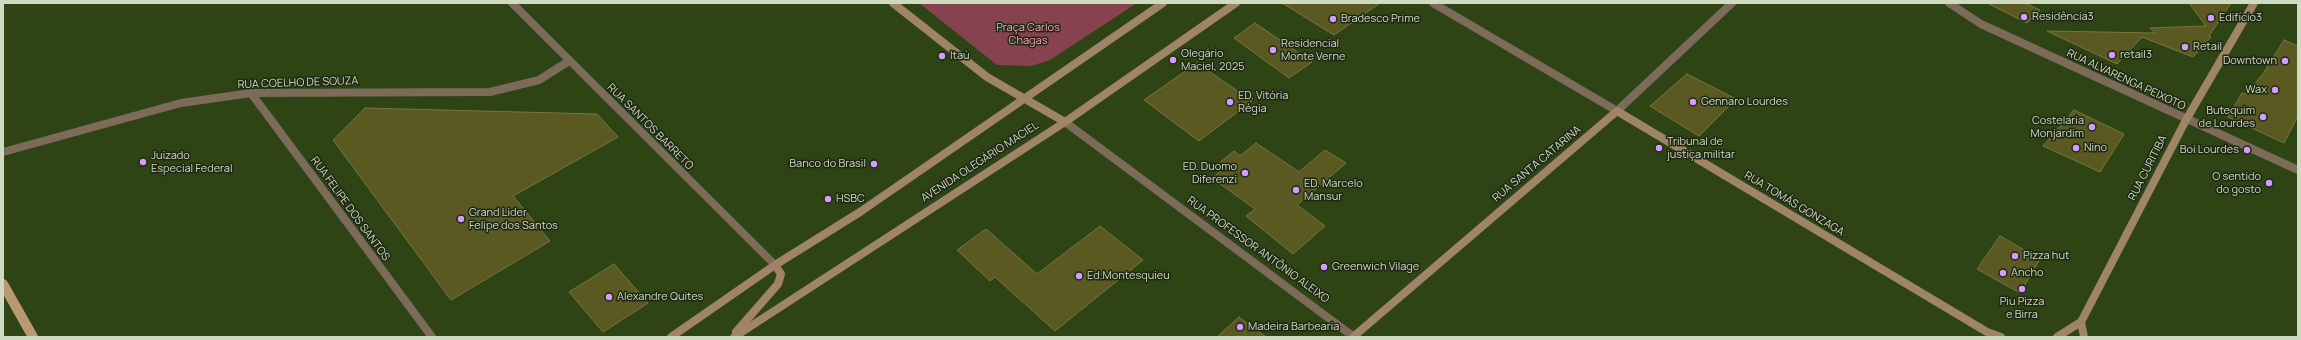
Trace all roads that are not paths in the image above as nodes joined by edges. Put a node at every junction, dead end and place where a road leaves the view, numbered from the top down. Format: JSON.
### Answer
{"nodes":[{"id":1,"x":512,"y":3,"type":"edge"},
{"id":2,"x":893,"y":3,"type":"edge"},
{"id":3,"x":1163,"y":3,"type":"edge"},
{"id":4,"x":1236,"y":3,"type":"edge"},
{"id":5,"x":1433,"y":3,"type":"edge"},
{"id":6,"x":1732,"y":3,"type":"edge"},
{"id":7,"x":1949,"y":3,"type":"edge"},
{"id":8,"x":2254,"y":3,"type":"edge"},
{"id":9,"x":569,"y":61,"type":"junction"},
{"id":10,"x":251,"y":93,"type":"junction"},
{"id":11,"x":1023,"y":99,"type":"junction"},
{"id":12,"x":1616,"y":111,"type":"junction"},
{"id":13,"x":2186,"y":120,"type":"junction"},
{"id":14,"x":1065,"y":122,"type":"junction"},
{"id":15,"x":3,"y":152,"type":"edge"},
{"id":16,"x":2298,"y":170,"type":"edge"},
{"id":17,"x":775,"y":265,"type":"junction"},
{"id":18,"x":3,"y":284,"type":"edge"},
{"id":19,"x":2081,"y":322,"type":"junction"},
{"id":20,"x":33,"y":337,"type":"edge"},
{"id":21,"x":432,"y":337,"type":"edge"},
{"id":22,"x":671,"y":337,"type":"edge"},
{"id":23,"x":733,"y":337,"type":"edge"},
{"id":24,"x":1353,"y":337,"type":"edge"},
{"id":25,"x":2001,"y":337,"type":"edge"},
{"id":26,"x":2057,"y":337,"type":"edge"},
{"id":27,"x":2084,"y":337,"type":"edge"}],
"edges":[{"from":1,"to":9,"type":"street","name":"RUA SANTOS BARRETO"},
{"from":2,"to":11,"type":"main road","name":"RUA PROFESSOR ANTÔNIO ALEIXO"},
{"from":3,"to":11,"type":"main road"},
{"from":4,"to":14,"type":"main road","name":"AVENIDA OLEGÁRIO MACIEL"},
{"from":5,"to":12,"type":"street","name":"RUA TOMÁS GONZAGA"},
{"from":6,"to":12,"type":"street","name":"RUA SANTA CATARINA"},
{"from":7,"to":13,"type":"street","name":"RUA ALVARENGA PEIXOTO"},
{"from":8,"to":13,"type":"main road","name":"RUA CURITIBA"},
{"from":9,"to":10,"type":"street","name":"RUA COELHO DE SOUZA"},
{"from":9,"to":17,"type":"street","name":"RUA SANTOS BARRETO"},
{"from":10,"to":15,"type":"street","name":"RUA COELHO DE SOUZA"},
{"from":10,"to":21,"type":"street","name":"RUA FELIPE DOS SANTOS"},
{"from":11,"to":14,"type":"main road","name":"RUA PROFESSOR ANTÔNIO ALEIXO"},
{"from":11,"to":17,"type":"main road"},
{"from":12,"to":24,"type":"main road","name":"RUA SANTA CATARINA"},
{"from":12,"to":25,"type":"main road","name":"RUA TOMÁS GONZAGA"},
{"from":13,"to":16,"type":"street","name":"RUA ALVARENGA PEIXOTO"},
{"from":13,"to":19,"type":"main road","name":"RUA CURITIBA"},
{"from":14,"to":23,"type":"main road","name":"AVENIDA OLEGÁRIO MACIEL"},
{"from":14,"to":24,"type":"street","name":"RUA PROFESSOR ANTÔNIO ALEIXO"},
{"from":17,"to":22,"type":"main road"},
{"from":17,"to":23,"type":"main road"},
{"from":18,"to":20,"type":"main road"},
{"from":19,"to":26,"type":"main road"},
{"from":19,"to":27,"type":"main road"}]}
